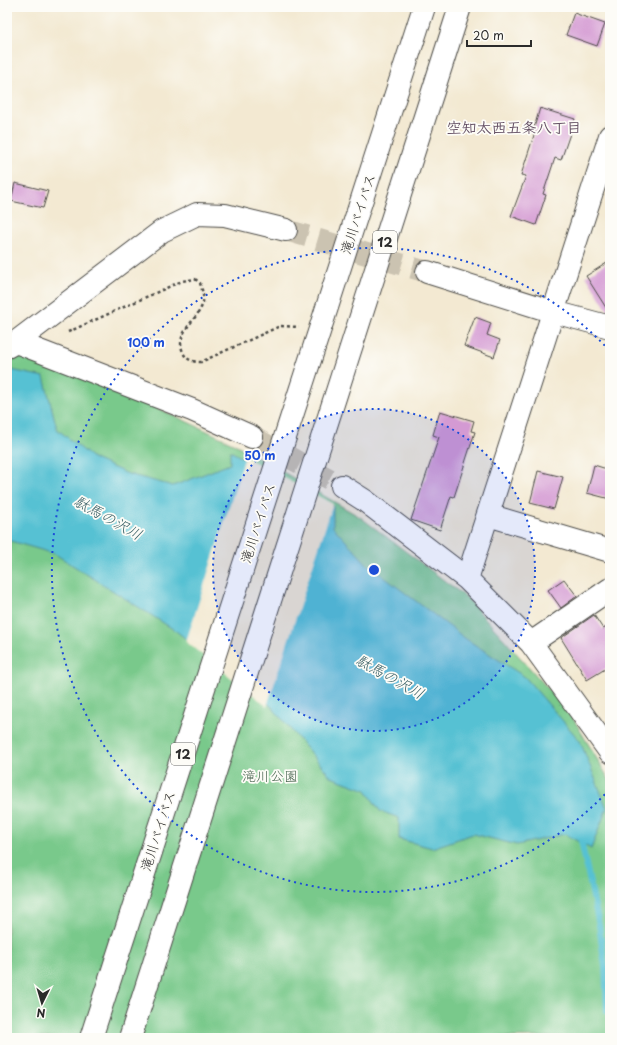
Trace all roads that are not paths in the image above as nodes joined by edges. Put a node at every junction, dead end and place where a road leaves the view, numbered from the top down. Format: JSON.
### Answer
{"nodes":[{"id":1,"x":424,"y":7,"type":"edge"},
{"id":2,"x":460,"y":7,"type":"edge"},
{"id":3,"x":610,"y":136,"type":"edge"},
{"id":4,"x":286,"y":230,"type":"tunnel mouth"},
{"id":5,"x":427,"y":272,"type":"tunnel mouth"},
{"id":6,"x":554,"y":312,"type":"junction"},
{"id":7,"x":610,"y":326,"type":"edge"},
{"id":8,"x":12,"y":344,"type":"edge"},
{"id":9,"x":252,"y":437,"type":"tunnel mouth"},
{"id":10,"x":342,"y":486,"type":"tunnel mouth"},
{"id":11,"x":488,"y":515,"type":"junction"},
{"id":12,"x":610,"y":551,"type":"edge"},
{"id":13,"x":467,"y":579,"type":"junction"},
{"id":14,"x":610,"y":589,"type":"edge"},
{"id":15,"x":531,"y":643,"type":"junction"},
{"id":16,"x":610,"y":752,"type":"edge"},
{"id":17,"x":92,"y":1038,"type":"edge"},
{"id":18,"x":130,"y":1038,"type":"edge"}],
"edges":[{"from":1,"to":17,"type":"main road","name":"滝川バイパス","number":"12"},
{"from":2,"to":18,"type":"main road","number":"12"},
{"from":3,"to":6,"type":"main road"},
{"from":4,"to":8,"type":"main road"},
{"from":5,"to":6,"type":"main road"},
{"from":6,"to":7,"type":"main road"},
{"from":6,"to":11,"type":"main road"},
{"from":8,"to":9,"type":"main road"},
{"from":10,"to":13,"type":"main road"},
{"from":11,"to":12,"type":"main road"},
{"from":11,"to":13,"type":"main road"},
{"from":13,"to":15,"type":"main road"},
{"from":14,"to":15,"type":"main road"},
{"from":15,"to":16,"type":"main road"}]}
